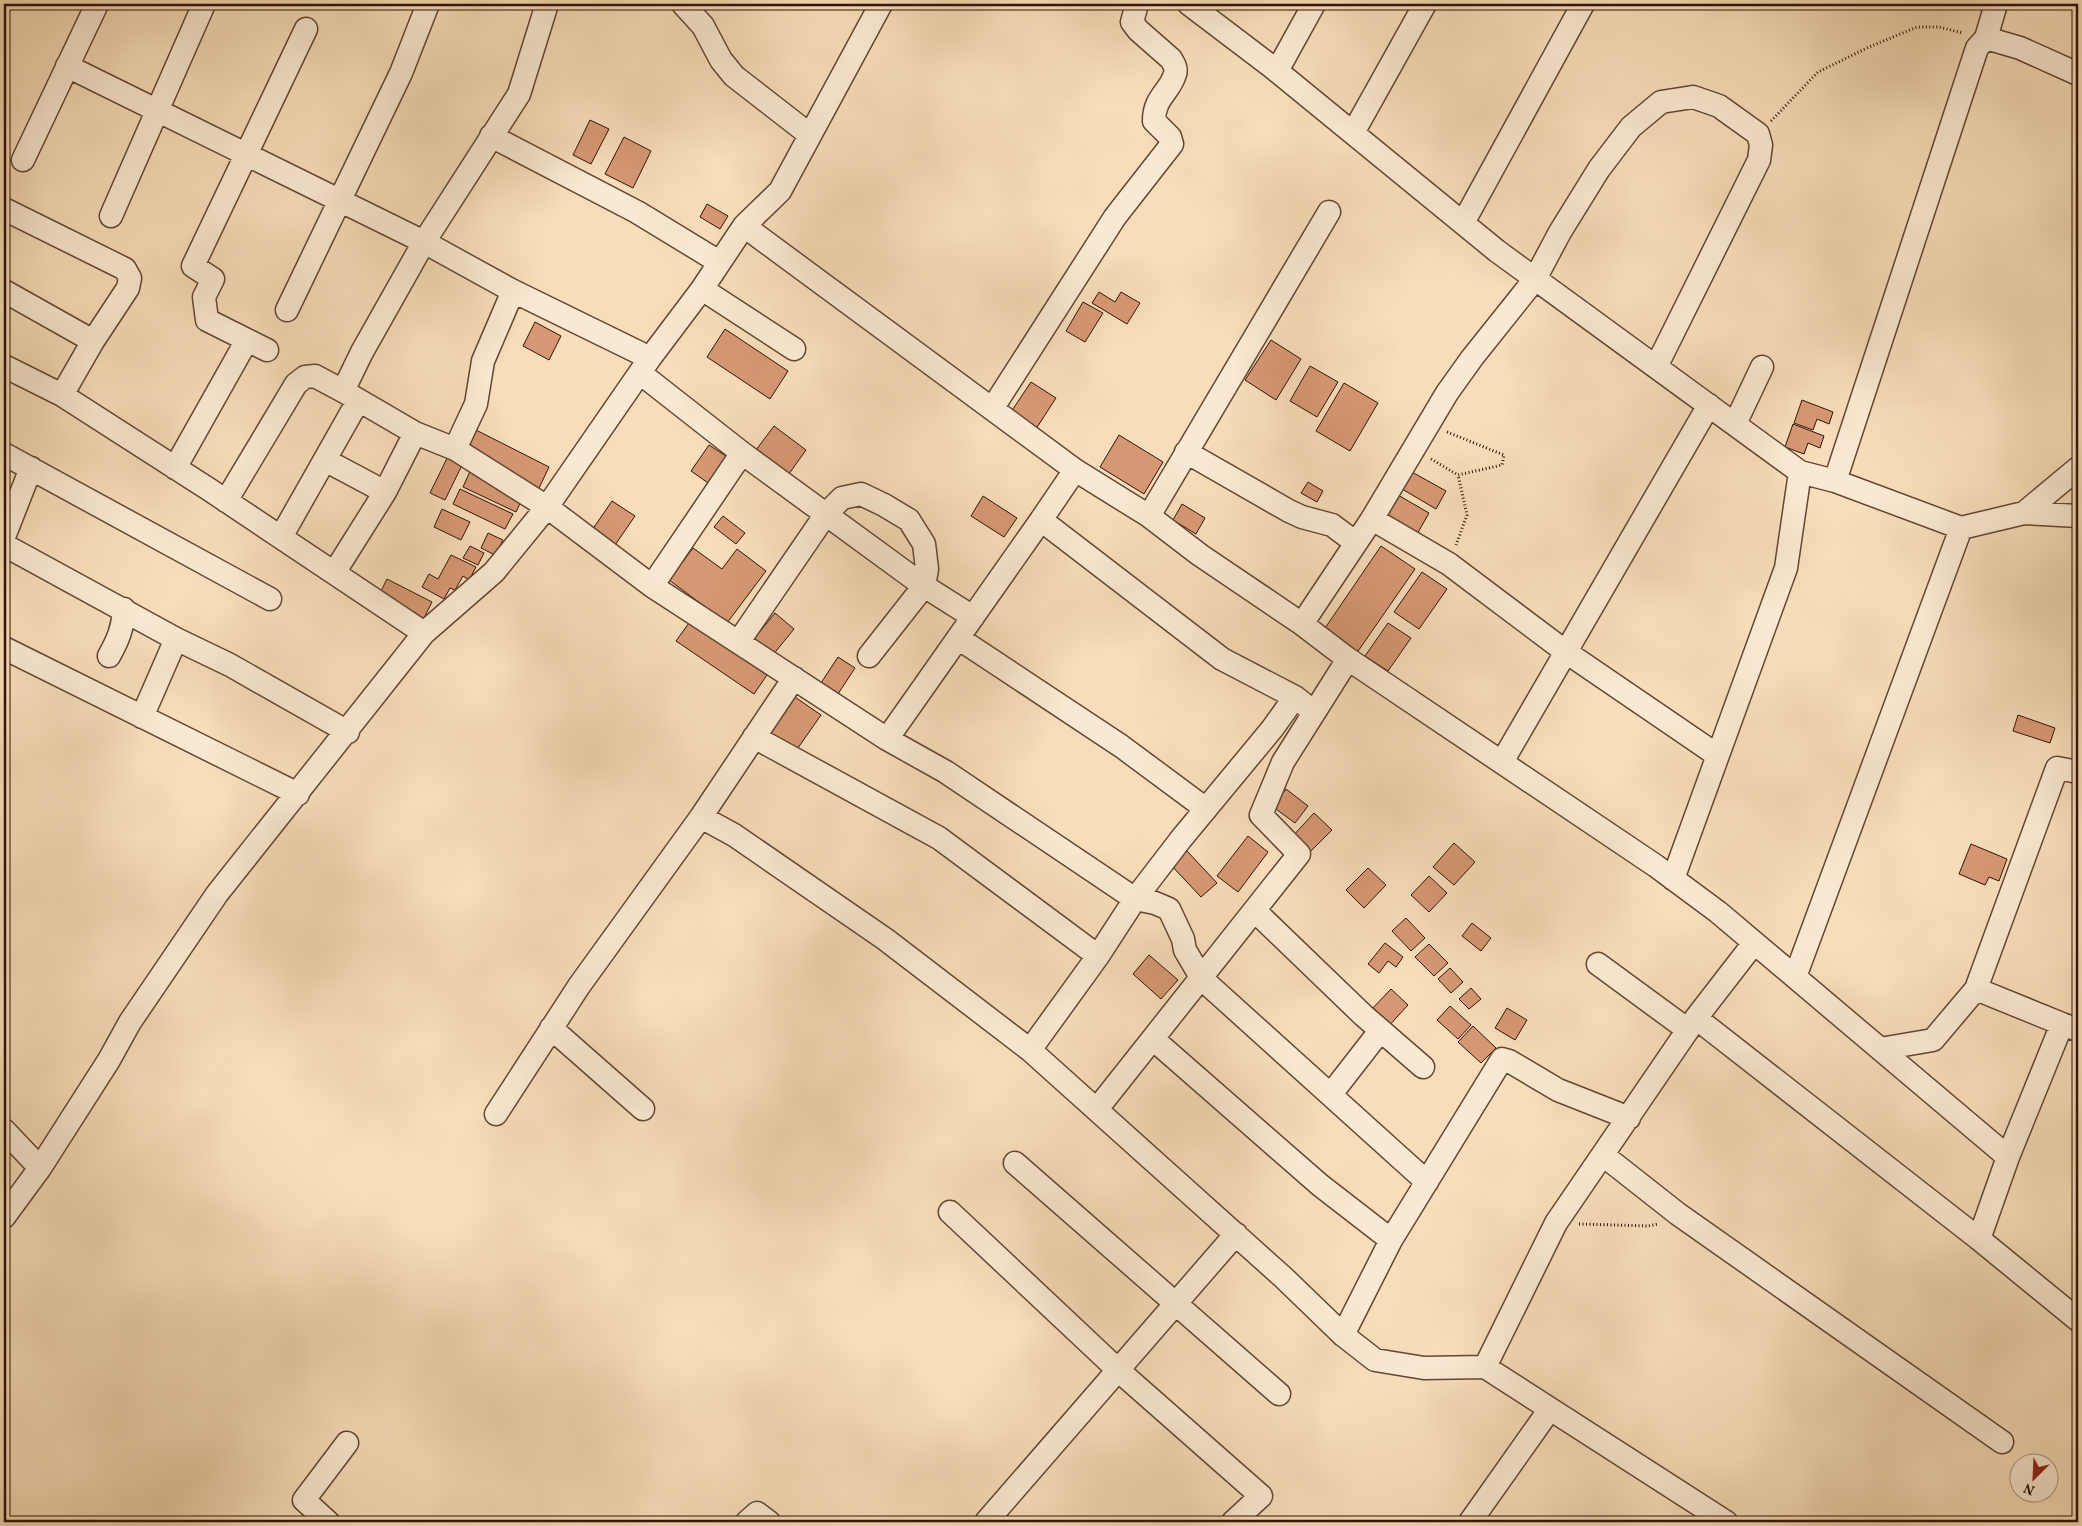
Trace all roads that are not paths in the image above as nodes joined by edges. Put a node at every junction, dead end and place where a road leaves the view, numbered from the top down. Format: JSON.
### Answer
{"nodes":[{"id":1,"x":97,"y":4,"type":"edge"},
{"id":2,"x":204,"y":4,"type":"edge"},
{"id":3,"x":428,"y":4,"type":"edge"},
{"id":4,"x":547,"y":4,"type":"edge"},
{"id":5,"x":683,"y":4,"type":"edge"},
{"id":6,"x":881,"y":4,"type":"edge"},
{"id":7,"x":1137,"y":4,"type":"edge"},
{"id":8,"x":1189,"y":4,"type":"edge"},
{"id":9,"x":1314,"y":4,"type":"edge"},
{"id":10,"x":1425,"y":4,"type":"edge"},
{"id":11,"x":1996,"y":4,"type":"edge"},
{"id":12,"x":1575,"y":7,"type":"edge"},
{"id":13,"x":306,"y":29,"type":"dead end"},
{"id":14,"x":1986,"y":38,"type":"junction"},
{"id":15,"x":67,"y":66,"type":"junction"},
{"id":16,"x":1277,"y":71,"type":"junction"},
{"id":17,"x":2078,"y":74,"type":"edge"},
{"id":18,"x":157,"y":111,"type":"junction"},
{"id":19,"x":1353,"y":133,"type":"junction"},
{"id":20,"x":810,"y":135,"type":"junction"},
{"id":21,"x":492,"y":136,"type":"junction"},
{"id":22,"x":246,"y":155,"type":"junction"},
{"id":23,"x":23,"y":160,"type":"dead end"},
{"id":24,"x":339,"y":201,"type":"junction"},
{"id":25,"x":4,"y":209,"type":"edge"},
{"id":26,"x":1328,"y":212,"type":"dead end"},
{"id":27,"x":111,"y":216,"type":"dead end"},
{"id":28,"x":1463,"y":223,"type":"junction"},
{"id":29,"x":744,"y":226,"type":"junction"},
{"id":30,"x":424,"y":242,"type":"junction"},
{"id":31,"x":719,"y":262,"type":"junction"},
{"id":32,"x":1535,"y":279,"type":"junction"},
{"id":33,"x":702,"y":290,"type":"junction"},
{"id":34,"x":4,"y":291,"type":"edge"},
{"id":35,"x":513,"y":291,"type":"junction"},
{"id":36,"x":287,"y":310,"type":"dead end"},
{"id":37,"x":246,"y":340,"type":"junction"},
{"id":38,"x":93,"y":341,"type":"junction"},
{"id":39,"x":267,"y":350,"type":"dead end"},
{"id":40,"x":794,"y":350,"type":"dead end"},
{"id":41,"x":4,"y":366,"type":"edge"},
{"id":42,"x":645,"y":366,"type":"junction"},
{"id":43,"x":1656,"y":367,"type":"junction"},
{"id":44,"x":1762,"y":367,"type":"dead end"},
{"id":45,"x":62,"y":395,"type":"junction"},
{"id":46,"x":350,"y":396,"type":"junction"},
{"id":47,"x":1709,"y":405,"type":"junction"},
{"id":48,"x":992,"y":409,"type":"junction"},
{"id":49,"x":1736,"y":424,"type":"junction"},
{"id":50,"x":416,"y":433,"type":"junction"},
{"id":51,"x":455,"y":449,"type":"junction"},
{"id":52,"x":1186,"y":452,"type":"junction"},
{"id":53,"x":742,"y":453,"type":"junction"},
{"id":54,"x":4,"y":454,"type":"edge"},
{"id":55,"x":325,"y":460,"type":"junction"},
{"id":56,"x":31,"y":468,"type":"junction"},
{"id":57,"x":175,"y":468,"type":"junction"},
{"id":58,"x":2078,"y":468,"type":"edge"},
{"id":59,"x":1075,"y":470,"type":"junction"},
{"id":60,"x":1800,"y":472,"type":"junction"},
{"id":61,"x":1835,"y":481,"type":"junction"},
{"id":62,"x":385,"y":492,"type":"junction"},
{"id":63,"x":226,"y":501,"type":"junction"},
{"id":64,"x":547,"y":507,"type":"junction"},
{"id":65,"x":2024,"y":513,"type":"junction"},
{"id":66,"x":826,"y":514,"type":"junction"},
{"id":67,"x":1149,"y":516,"type":"junction"},
{"id":68,"x":2078,"y":516,"type":"edge"},
{"id":69,"x":1372,"y":519,"type":"junction"},
{"id":70,"x":1041,"y":520,"type":"junction"},
{"id":71,"x":5,"y":527,"type":"edge"},
{"id":72,"x":1961,"y":528,"type":"junction"},
{"id":73,"x":281,"y":537,"type":"junction"},
{"id":74,"x":1356,"y":543,"type":"junction"},
{"id":75,"x":4,"y":544,"type":"edge"},
{"id":76,"x":334,"y":572,"type":"junction"},
{"id":77,"x":652,"y":586,"type":"junction"},
{"id":78,"x":924,"y":586,"type":"junction"},
{"id":79,"x":270,"y":599,"type":"dead end"},
{"id":80,"x":124,"y":609,"type":"junction"},
{"id":81,"x":973,"y":617,"type":"junction"},
{"id":82,"x":1302,"y":624,"type":"junction"},
{"id":83,"x":424,"y":632,"type":"junction"},
{"id":84,"x":958,"y":638,"type":"junction"},
{"id":85,"x":176,"y":639,"type":"junction"},
{"id":86,"x":739,"y":641,"type":"junction"},
{"id":87,"x":4,"y":648,"type":"edge"},
{"id":88,"x":1566,"y":652,"type":"junction"},
{"id":89,"x":109,"y":656,"type":"dead end"},
{"id":90,"x":869,"y":656,"type":"dead end"},
{"id":91,"x":1348,"y":659,"type":"junction"},
{"id":92,"x":794,"y":678,"type":"junction"},
{"id":93,"x":1295,"y":697,"type":"junction"},
{"id":94,"x":1314,"y":712,"type":"junction"},
{"id":95,"x":142,"y":717,"type":"junction"},
{"id":96,"x":348,"y":732,"type":"junction"},
{"id":97,"x":754,"y":737,"type":"junction"},
{"id":98,"x":887,"y":739,"type":"junction"},
{"id":99,"x":1717,"y":755,"type":"junction"},
{"id":100,"x":1502,"y":762,"type":"junction"},
{"id":101,"x":2078,"y":772,"type":"edge"},
{"id":102,"x":298,"y":794,"type":"junction"},
{"id":103,"x":1206,"y":809,"type":"junction"},
{"id":104,"x":701,"y":817,"type":"junction"},
{"id":105,"x":1673,"y":879,"type":"junction"},
{"id":106,"x":1134,"y":899,"type":"junction"},
{"id":107,"x":1256,"y":911,"type":"junction"},
{"id":108,"x":1754,"y":943,"type":"junction"},
{"id":109,"x":1098,"y":956,"type":"junction"},
{"id":110,"x":1598,"y":964,"type":"dead end"},
{"id":111,"x":1795,"y":977,"type":"junction"},
{"id":112,"x":1202,"y":978,"type":"junction"},
{"id":113,"x":1976,"y":989,"type":"junction"},
{"id":114,"x":1692,"y":1024,"type":"junction"},
{"id":115,"x":2070,"y":1027,"type":"edge"},
{"id":116,"x":551,"y":1028,"type":"junction"},
{"id":117,"x":1380,"y":1031,"type":"junction"},
{"id":118,"x":1153,"y":1039,"type":"junction"},
{"id":119,"x":1880,"y":1049,"type":"junction"},
{"id":120,"x":1030,"y":1050,"type":"junction"},
{"id":121,"x":1422,"y":1067,"type":"dead end"},
{"id":122,"x":1331,"y":1094,"type":"junction"},
{"id":123,"x":643,"y":1109,"type":"dead end"},
{"id":124,"x":1097,"y":1110,"type":"junction"},
{"id":125,"x":496,"y":1114,"type":"dead end"},
{"id":126,"x":1629,"y":1118,"type":"junction"},
{"id":127,"x":4,"y":1130,"type":"edge"},
{"id":128,"x":1603,"y":1155,"type":"junction"},
{"id":129,"x":2008,"y":1157,"type":"junction"},
{"id":130,"x":1015,"y":1163,"type":"dead end"},
{"id":131,"x":40,"y":1168,"type":"junction"},
{"id":132,"x":1427,"y":1182,"type":"junction"},
{"id":133,"x":950,"y":1212,"type":"dead end"},
{"id":134,"x":4,"y":1217,"type":"edge"},
{"id":135,"x":1236,"y":1234,"type":"junction"},
{"id":136,"x":1979,"y":1239,"type":"junction"},
{"id":137,"x":1391,"y":1240,"type":"junction"},
{"id":138,"x":1175,"y":1304,"type":"junction"},
{"id":139,"x":2078,"y":1320,"type":"edge"},
{"id":140,"x":1342,"y":1335,"type":"junction"},
{"id":141,"x":1485,"y":1367,"type":"junction"},
{"id":142,"x":1118,"y":1370,"type":"junction"},
{"id":143,"x":1279,"y":1394,"type":"dead end"},
{"id":144,"x":1550,"y":1409,"type":"junction"},
{"id":145,"x":2002,"y":1442,"type":"dead end"},
{"id":146,"x":347,"y":1443,"type":"dead end"},
{"id":147,"x":328,"y":1522,"type":"edge"},
{"id":148,"x":748,"y":1522,"type":"edge"},
{"id":149,"x":769,"y":1522,"type":"edge"},
{"id":150,"x":986,"y":1522,"type":"edge"},
{"id":151,"x":1233,"y":1522,"type":"edge"},
{"id":152,"x":1470,"y":1522,"type":"edge"},
{"id":153,"x":1726,"y":1522,"type":"edge"}],
"edges":[{"from":1,"to":15,"type":"street"},
{"from":2,"to":18,"type":"street"},
{"from":3,"to":24,"type":"street"},
{"from":4,"to":21,"type":"street"},
{"from":5,"to":20,"type":"street"},
{"from":6,"to":20,"type":"street"},
{"from":7,"to":48,"type":"street"},
{"from":8,"to":16,"type":"street"},
{"from":9,"to":16,"type":"street"},
{"from":10,"to":19,"type":"street"},
{"from":11,"to":14,"type":"street"},
{"from":12,"to":28,"type":"street"},
{"from":13,"to":22,"type":"street"},
{"from":14,"to":17,"type":"street"},
{"from":14,"to":61,"type":"street"},
{"from":15,"to":18,"type":"street"},
{"from":15,"to":23,"type":"street"},
{"from":16,"to":19,"type":"street"},
{"from":18,"to":22,"type":"street"},
{"from":18,"to":27,"type":"street"},
{"from":19,"to":28,"type":"street"},
{"from":20,"to":29,"type":"street"},
{"from":21,"to":30,"type":"street"},
{"from":21,"to":31,"type":"street"},
{"from":22,"to":24,"type":"street"},
{"from":22,"to":37,"type":"street"},
{"from":24,"to":30,"type":"street"},
{"from":24,"to":36,"type":"street"},
{"from":25,"to":38,"type":"street"},
{"from":26,"to":52,"type":"street"},
{"from":28,"to":32,"type":"street"},
{"from":29,"to":31,"type":"street"},
{"from":29,"to":48,"type":"street"},
{"from":30,"to":35,"type":"street"},
{"from":30,"to":46,"type":"street"},
{"from":31,"to":33,"type":"street"},
{"from":32,"to":43,"type":"street"},
{"from":32,"to":43,"type":"street"},
{"from":32,"to":69,"type":"street"},
{"from":33,"to":40,"type":"street"},
{"from":33,"to":42,"type":"street"},
{"from":34,"to":38,"type":"street"},
{"from":35,"to":42,"type":"street"},
{"from":35,"to":51,"type":"street"},
{"from":37,"to":39,"type":"street"},
{"from":37,"to":57,"type":"street"},
{"from":38,"to":45,"type":"street"},
{"from":41,"to":45,"type":"street"},
{"from":42,"to":53,"type":"street"},
{"from":42,"to":64,"type":"street"},
{"from":43,"to":47,"type":"street"},
{"from":44,"to":49,"type":"street"},
{"from":45,"to":57,"type":"street"},
{"from":46,"to":50,"type":"street"},
{"from":46,"to":55,"type":"street"},
{"from":46,"to":63,"type":"street"},
{"from":47,"to":49,"type":"street"},
{"from":47,"to":88,"type":"street"},
{"from":48,"to":59,"type":"street"},
{"from":49,"to":60,"type":"street"},
{"from":50,"to":51,"type":"street"},
{"from":50,"to":62,"type":"street"},
{"from":51,"to":64,"type":"street"},
{"from":52,"to":67,"type":"street"},
{"from":52,"to":74,"type":"street"},
{"from":53,"to":66,"type":"street"},
{"from":53,"to":77,"type":"street"},
{"from":54,"to":56,"type":"street"},
{"from":55,"to":62,"type":"street"},
{"from":55,"to":73,"type":"street"},
{"from":56,"to":71,"type":"street"},
{"from":56,"to":79,"type":"street"},
{"from":57,"to":63,"type":"street"},
{"from":58,"to":65,"type":"street"},
{"from":59,"to":67,"type":"street"},
{"from":59,"to":70,"type":"street"},
{"from":60,"to":61,"type":"street"},
{"from":60,"to":99,"type":"street"},
{"from":61,"to":72,"type":"street"},
{"from":62,"to":76,"type":"street"},
{"from":63,"to":73,"type":"street"},
{"from":64,"to":77,"type":"street"},
{"from":64,"to":83,"type":"street"},
{"from":65,"to":68,"type":"street"},
{"from":65,"to":72,"type":"street"},
{"from":66,"to":78,"type":"street"},
{"from":66,"to":78,"type":"street"},
{"from":66,"to":86,"type":"street"},
{"from":67,"to":82,"type":"street"},
{"from":69,"to":74,"type":"street"},
{"from":69,"to":88,"type":"street"},
{"from":70,"to":81,"type":"street"},
{"from":70,"to":93,"type":"street"},
{"from":72,"to":111,"type":"street"},
{"from":73,"to":76,"type":"street"},
{"from":74,"to":82,"type":"street"},
{"from":75,"to":80,"type":"street"},
{"from":76,"to":83,"type":"street"},
{"from":77,"to":86,"type":"street"},
{"from":78,"to":81,"type":"street"},
{"from":78,"to":90,"type":"street"},
{"from":80,"to":85,"type":"street"},
{"from":80,"to":89,"type":"street"},
{"from":81,"to":84,"type":"street"},
{"from":82,"to":91,"type":"street"},
{"from":83,"to":96,"type":"street"},
{"from":84,"to":98,"type":"street"},
{"from":84,"to":103,"type":"street"},
{"from":85,"to":95,"type":"street"},
{"from":85,"to":96,"type":"street"},
{"from":86,"to":92,"type":"street"},
{"from":87,"to":95,"type":"street"},
{"from":88,"to":99,"type":"street"},
{"from":88,"to":100,"type":"street"},
{"from":91,"to":94,"type":"street"},
{"from":91,"to":100,"type":"street"},
{"from":92,"to":97,"type":"street"},
{"from":92,"to":98,"type":"street"},
{"from":93,"to":94,"type":"street"},
{"from":93,"to":103,"type":"street"},
{"from":94,"to":107,"type":"street"},
{"from":95,"to":102,"type":"street"},
{"from":96,"to":102,"type":"street"},
{"from":97,"to":104,"type":"street"},
{"from":97,"to":109,"type":"street"},
{"from":98,"to":106,"type":"street"},
{"from":99,"to":105,"type":"street"},
{"from":100,"to":105,"type":"street"},
{"from":101,"to":113,"type":"street"},
{"from":102,"to":131,"type":"street"},
{"from":103,"to":106,"type":"street"},
{"from":104,"to":116,"type":"street"},
{"from":104,"to":120,"type":"street"},
{"from":105,"to":108,"type":"street"},
{"from":106,"to":109,"type":"street"},
{"from":106,"to":112,"type":"street"},
{"from":107,"to":112,"type":"street"},
{"from":107,"to":117,"type":"street"},
{"from":108,"to":111,"type":"street"},
{"from":108,"to":114,"type":"street"},
{"from":109,"to":120,"type":"street"},
{"from":110,"to":114,"type":"street"},
{"from":111,"to":119,"type":"street"},
{"from":112,"to":118,"type":"street"},
{"from":112,"to":122,"type":"street"},
{"from":113,"to":115,"type":"street"},
{"from":113,"to":119,"type":"street"},
{"from":114,"to":126,"type":"street"},
{"from":114,"to":136,"type":"street"},
{"from":115,"to":129,"type":"street"},
{"from":116,"to":123,"type":"street"},
{"from":116,"to":125,"type":"street"},
{"from":117,"to":121,"type":"street"},
{"from":117,"to":122,"type":"street"},
{"from":118,"to":124,"type":"street"},
{"from":118,"to":137,"type":"street"},
{"from":119,"to":129,"type":"street"},
{"from":120,"to":124,"type":"street"},
{"from":122,"to":132,"type":"street"},
{"from":124,"to":135,"type":"street"},
{"from":126,"to":128,"type":"street"},
{"from":126,"to":132,"type":"street"},
{"from":127,"to":131,"type":"street"},
{"from":128,"to":141,"type":"street"},
{"from":128,"to":145,"type":"street"},
{"from":129,"to":136,"type":"street"},
{"from":130,"to":138,"type":"street"},
{"from":131,"to":134,"type":"street"},
{"from":132,"to":137,"type":"street"},
{"from":133,"to":142,"type":"street"},
{"from":135,"to":138,"type":"street"},
{"from":135,"to":140,"type":"street"},
{"from":136,"to":139,"type":"street"},
{"from":137,"to":140,"type":"street"},
{"from":138,"to":142,"type":"street"},
{"from":138,"to":143,"type":"street"},
{"from":140,"to":141,"type":"street"},
{"from":141,"to":144,"type":"street"},
{"from":142,"to":150,"type":"street"},
{"from":142,"to":151,"type":"street"},
{"from":144,"to":152,"type":"street"},
{"from":144,"to":153,"type":"street"},
{"from":146,"to":147,"type":"street"},
{"from":148,"to":149,"type":"street"}]}
